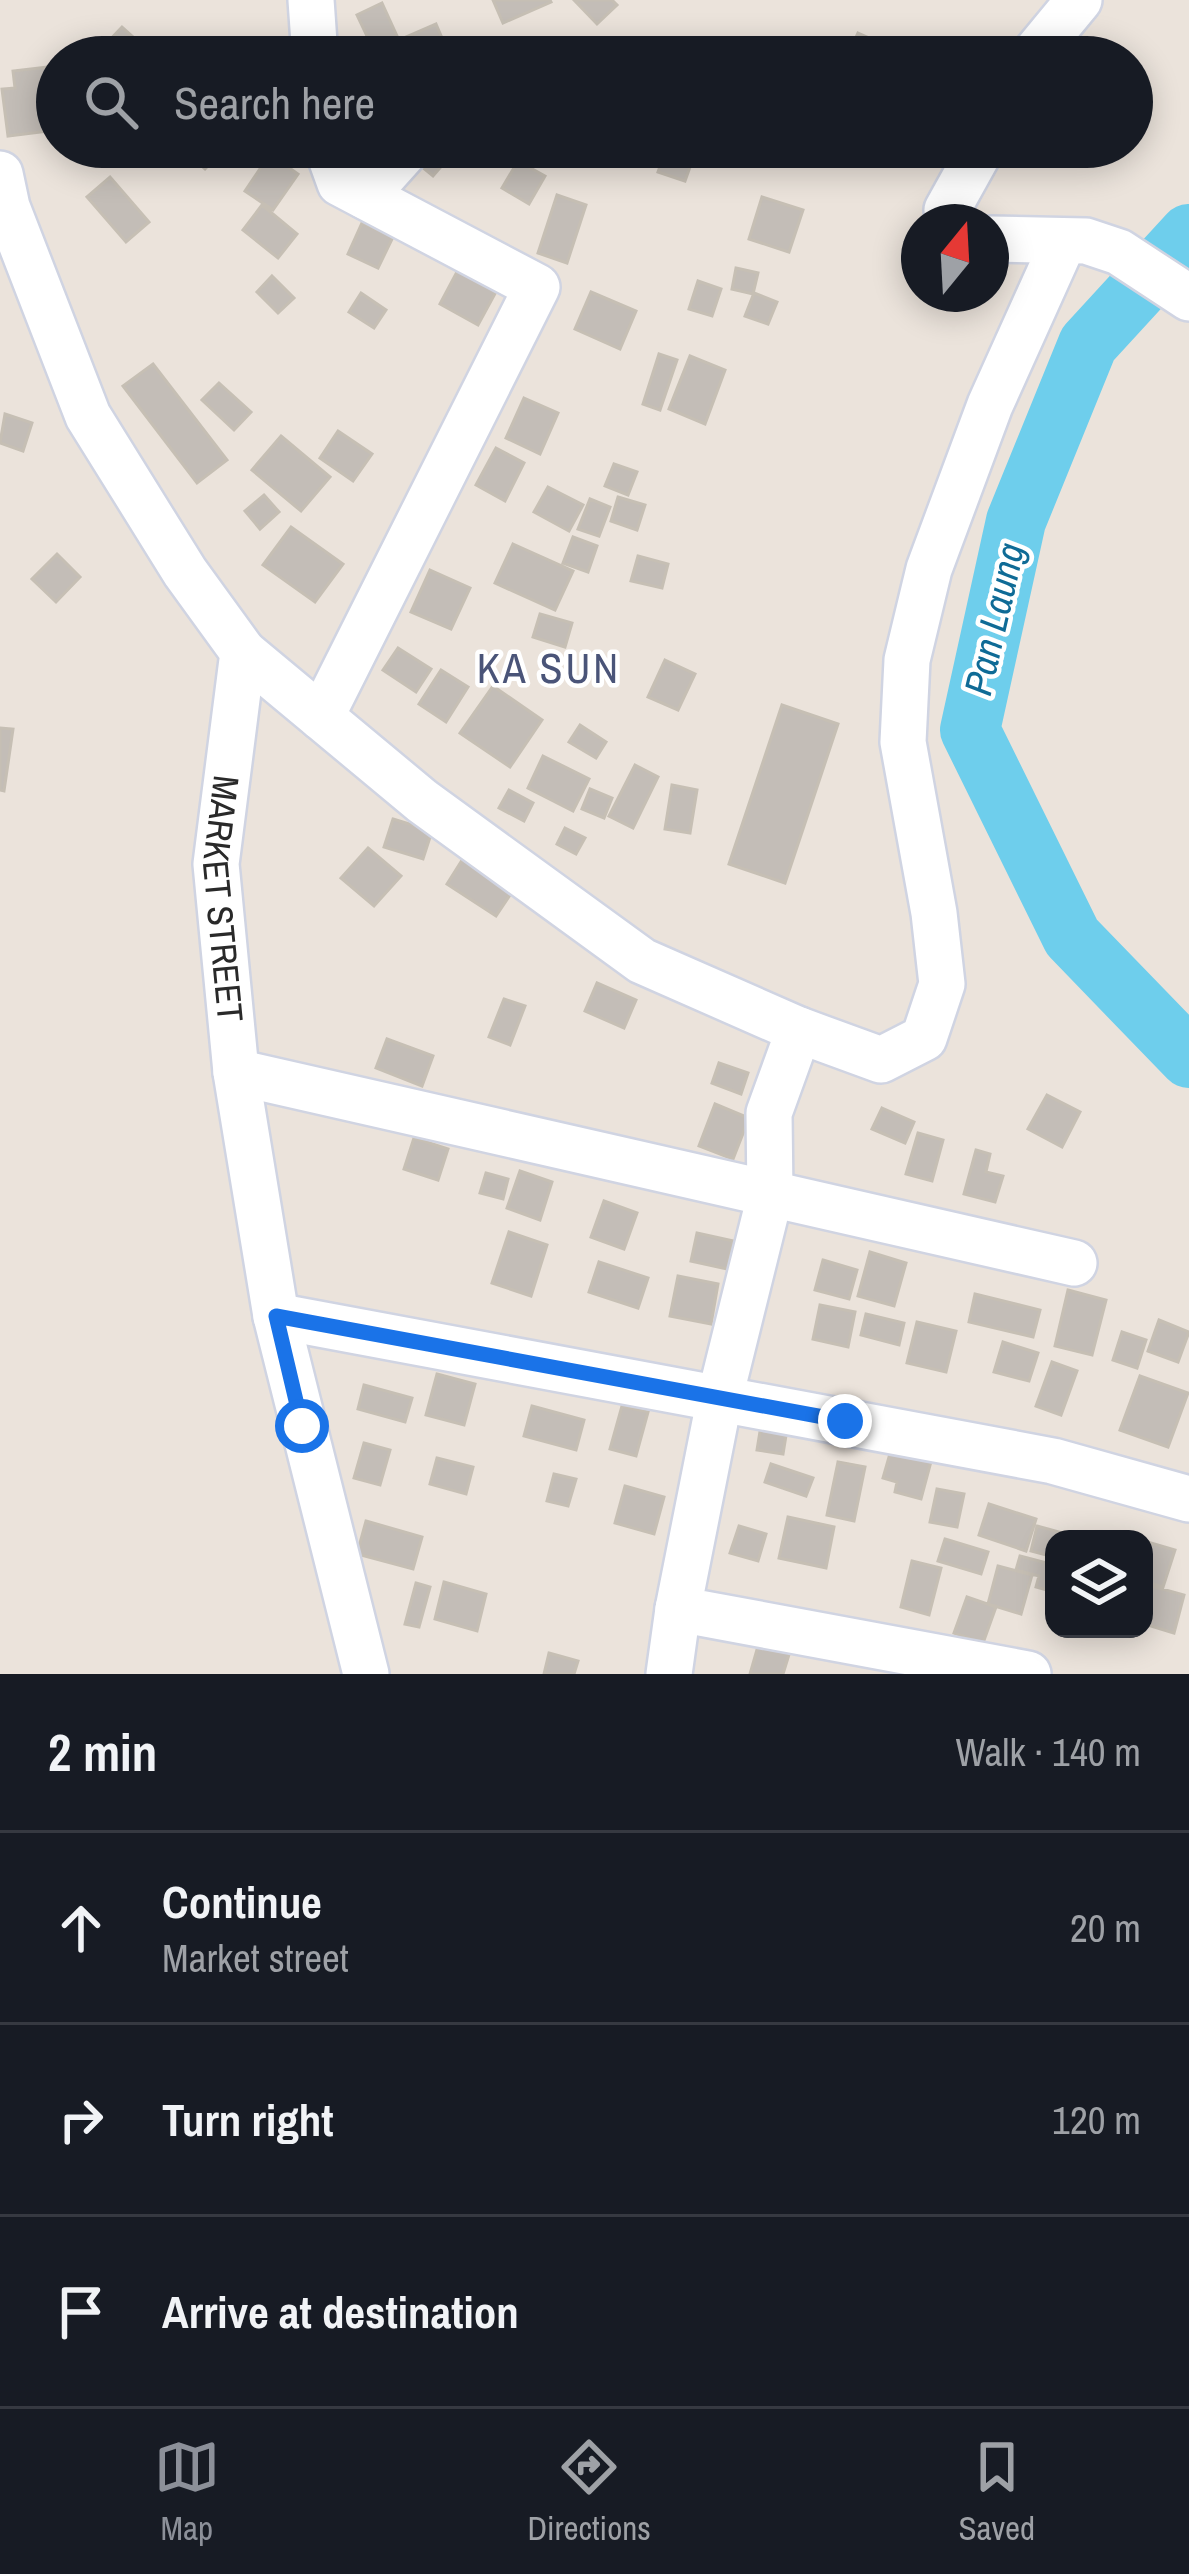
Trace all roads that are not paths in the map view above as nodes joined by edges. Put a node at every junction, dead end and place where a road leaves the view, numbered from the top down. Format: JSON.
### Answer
{"nodes":[{"id":1,"x":311,"y":0,"type":"edge"},
{"id":2,"x":1079,"y":0,"type":"edge"},
{"id":3,"x":314,"y":36,"type":"edge"},
{"id":4,"x":1049,"y":36,"type":"edge"},
{"id":5,"x":335,"y":168,"type":"edge"},
{"id":6,"x":390,"y":168,"type":"edge"},
{"id":7,"x":970,"y":168,"type":"edge"},
{"id":8,"x":0,"y":174,"type":"edge"},
{"id":9,"x":365,"y":196,"type":"junction"},
{"id":10,"x":950,"y":204,"type":"edge"},
{"id":11,"x":1009,"y":240,"type":"edge"},
{"id":12,"x":1063,"y":243,"type":"junction"},
{"id":13,"x":1189,"y":298,"type":"edge"},
{"id":14,"x":243,"y":652,"type":"junction"},
{"id":15,"x":321,"y":717,"type":"junction"},
{"id":16,"x":799,"y":1030,"type":"junction"},
{"id":17,"x":236,"y":1072,"type":"junction"},
{"id":18,"x":770,"y":1196,"type":"junction"},
{"id":19,"x":1074,"y":1263,"type":"dead end"},
{"id":20,"x":276,"y":1316,"type":"junction"},
{"id":21,"x":720,"y":1397,"type":"junction"},
{"id":22,"x":1189,"y":1498,"type":"edge"},
{"id":23,"x":678,"y":1609,"type":"junction"},
{"id":24,"x":366,"y":1674,"type":"edge"},
{"id":25,"x":669,"y":1674,"type":"edge"},
{"id":26,"x":1028,"y":1674,"type":"edge"}],
"edges":[{"from":1,"to":3,"type":"street"},
{"from":2,"to":4,"type":"street"},
{"from":5,"to":9,"type":"street"},
{"from":6,"to":9,"type":"street"},
{"from":7,"to":10,"type":"street"},
{"from":8,"to":14,"type":"street"},
{"from":9,"to":15,"type":"street"},
{"from":11,"to":12,"type":"street"},
{"from":12,"to":13,"type":"street"},
{"from":12,"to":16,"type":"street"},
{"from":14,"to":15,"type":"street"},
{"from":14,"to":17,"type":"street","name":"MARKET STREET"},
{"from":15,"to":16,"type":"street"},
{"from":16,"to":18,"type":"street"},
{"from":17,"to":18,"type":"street"},
{"from":17,"to":20,"type":"street","name":"MARKET STREET"},
{"from":18,"to":19,"type":"street"},
{"from":18,"to":21,"type":"street"},
{"from":20,"to":21,"type":"street"},
{"from":20,"to":24,"type":"street","name":"MARKET STREET"},
{"from":21,"to":22,"type":"street"},
{"from":21,"to":23,"type":"street"},
{"from":23,"to":25,"type":"street"},
{"from":23,"to":26,"type":"street"}]}
